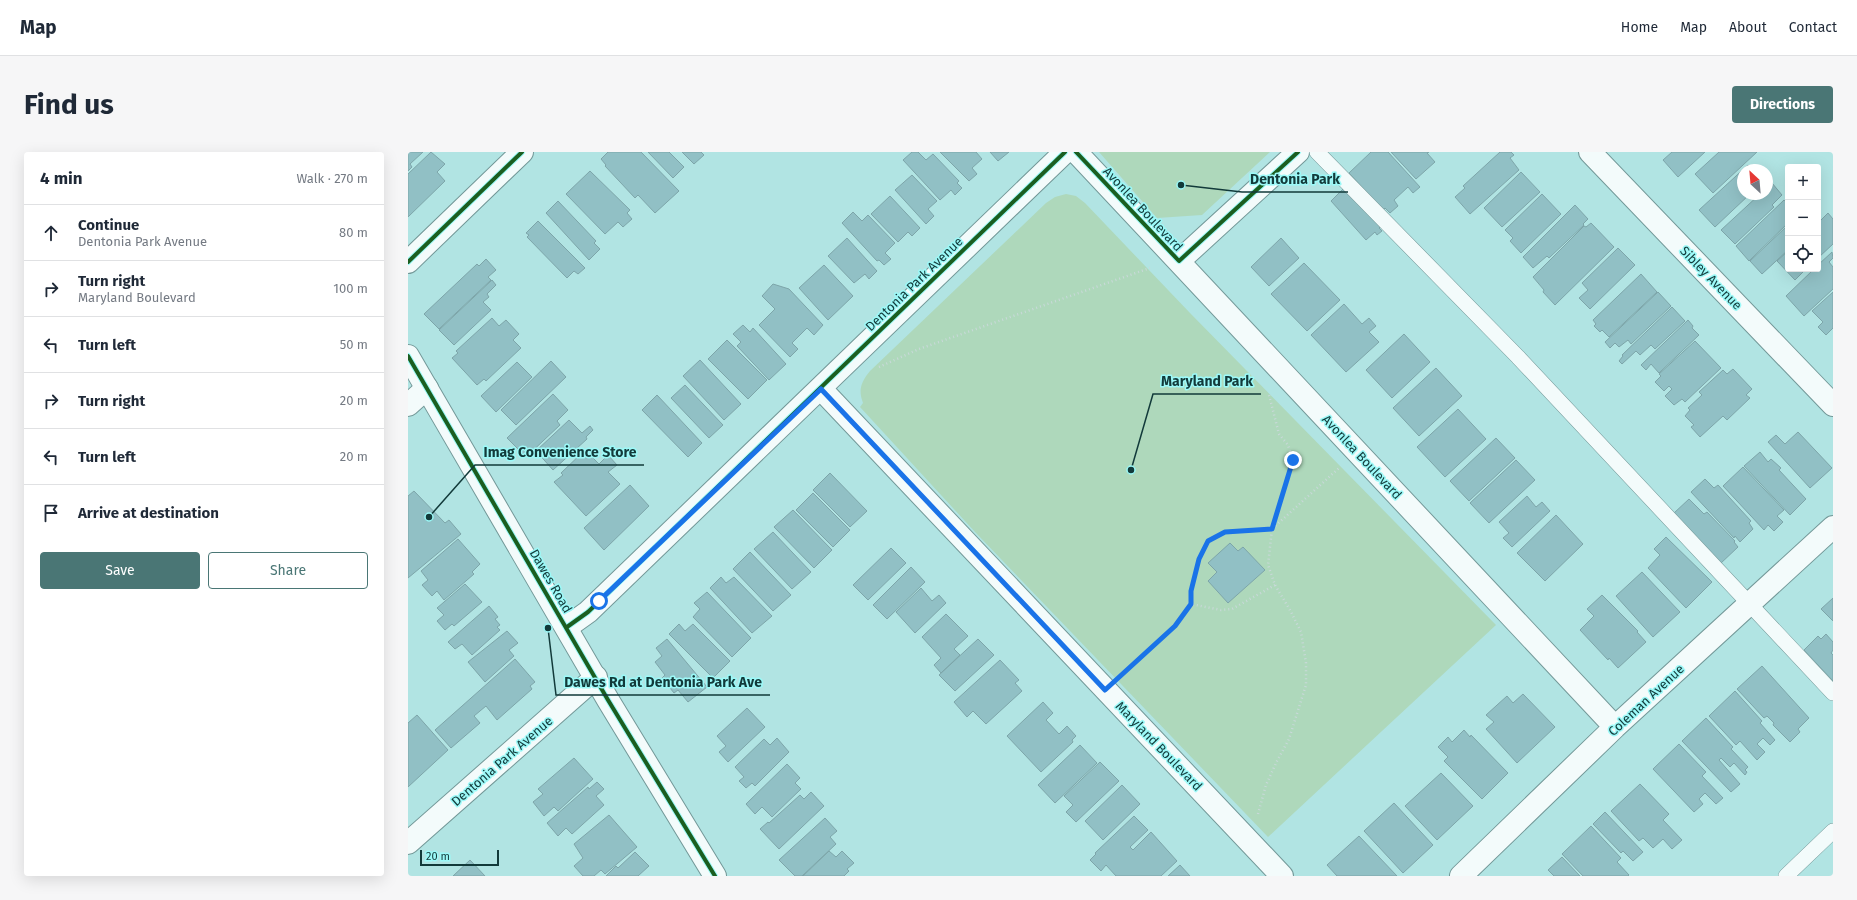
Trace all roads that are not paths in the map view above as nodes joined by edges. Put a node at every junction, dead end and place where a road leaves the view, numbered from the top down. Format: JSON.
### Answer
{"nodes":[{"id":1,"x":522,"y":152,"type":"edge"},
{"id":2,"x":1065,"y":152,"type":"edge"},
{"id":3,"x":1076,"y":152,"type":"edge"},
{"id":4,"x":1298,"y":152,"type":"edge"},
{"id":5,"x":1317,"y":152,"type":"edge"},
{"id":6,"x":1590,"y":152,"type":"edge"},
{"id":7,"x":408,"y":262,"type":"edge"},
{"id":8,"x":1178,"y":262,"type":"junction"},
{"id":9,"x":408,"y":356,"type":"edge"},
{"id":10,"x":427,"y":388,"type":"junction"},
{"id":11,"x":821,"y":389,"type":"junction"},
{"id":12,"x":408,"y":405,"type":"edge"},
{"id":13,"x":1833,"y":405,"type":"edge"},
{"id":14,"x":1833,"y":527,"type":"edge"},
{"id":15,"x":1748,"y":605,"type":"junction"},
{"id":16,"x":567,"y":627,"type":"junction"},
{"id":17,"x":596,"y":677,"type":"junction"},
{"id":18,"x":1833,"y":693,"type":"edge"},
{"id":19,"x":1615,"y":727,"type":"junction"},
{"id":20,"x":1833,"y":831,"type":"edge"},
{"id":21,"x":408,"y":843,"type":"edge"},
{"id":22,"x":715,"y":876,"type":"edge"},
{"id":23,"x":1282,"y":876,"type":"edge"},
{"id":24,"x":1461,"y":876,"type":"edge"},
{"id":25,"x":1786,"y":876,"type":"edge"}],
"edges":[{"from":1,"to":7,"type":"street"},
{"from":2,"to":11,"type":"street","name":"Dentonia Park Avenue"},
{"from":3,"to":8,"type":"street","name":"Avonlea Boulevard"},
{"from":4,"to":8,"type":"street"},
{"from":5,"to":15,"type":"lane"},
{"from":6,"to":13,"type":"street","name":"Sibley Avenue"},
{"from":8,"to":19,"type":"street","name":"Avonlea Boulevard"},
{"from":9,"to":10,"type":"street","name":"Dawes Road"},
{"from":10,"to":12,"type":"street"},
{"from":10,"to":16,"type":"street","name":"Dawes Road"},
{"from":11,"to":16,"type":"street","name":"Dentonia Park Avenue"},
{"from":11,"to":23,"type":"street","name":"Maryland Boulevard"},
{"from":14,"to":15,"type":"street","name":"Coleman Avenue"},
{"from":15,"to":18,"type":"lane"},
{"from":15,"to":19,"type":"street","name":"Coleman Avenue"},
{"from":16,"to":17,"type":"street","name":"Dawes Road"},
{"from":17,"to":21,"type":"street","name":"Dentonia Park Avenue"},
{"from":17,"to":22,"type":"street","name":"Dawes Road"},
{"from":19,"to":24,"type":"street","name":"Coleman Avenue"},
{"from":20,"to":25,"type":"lane"}]}
